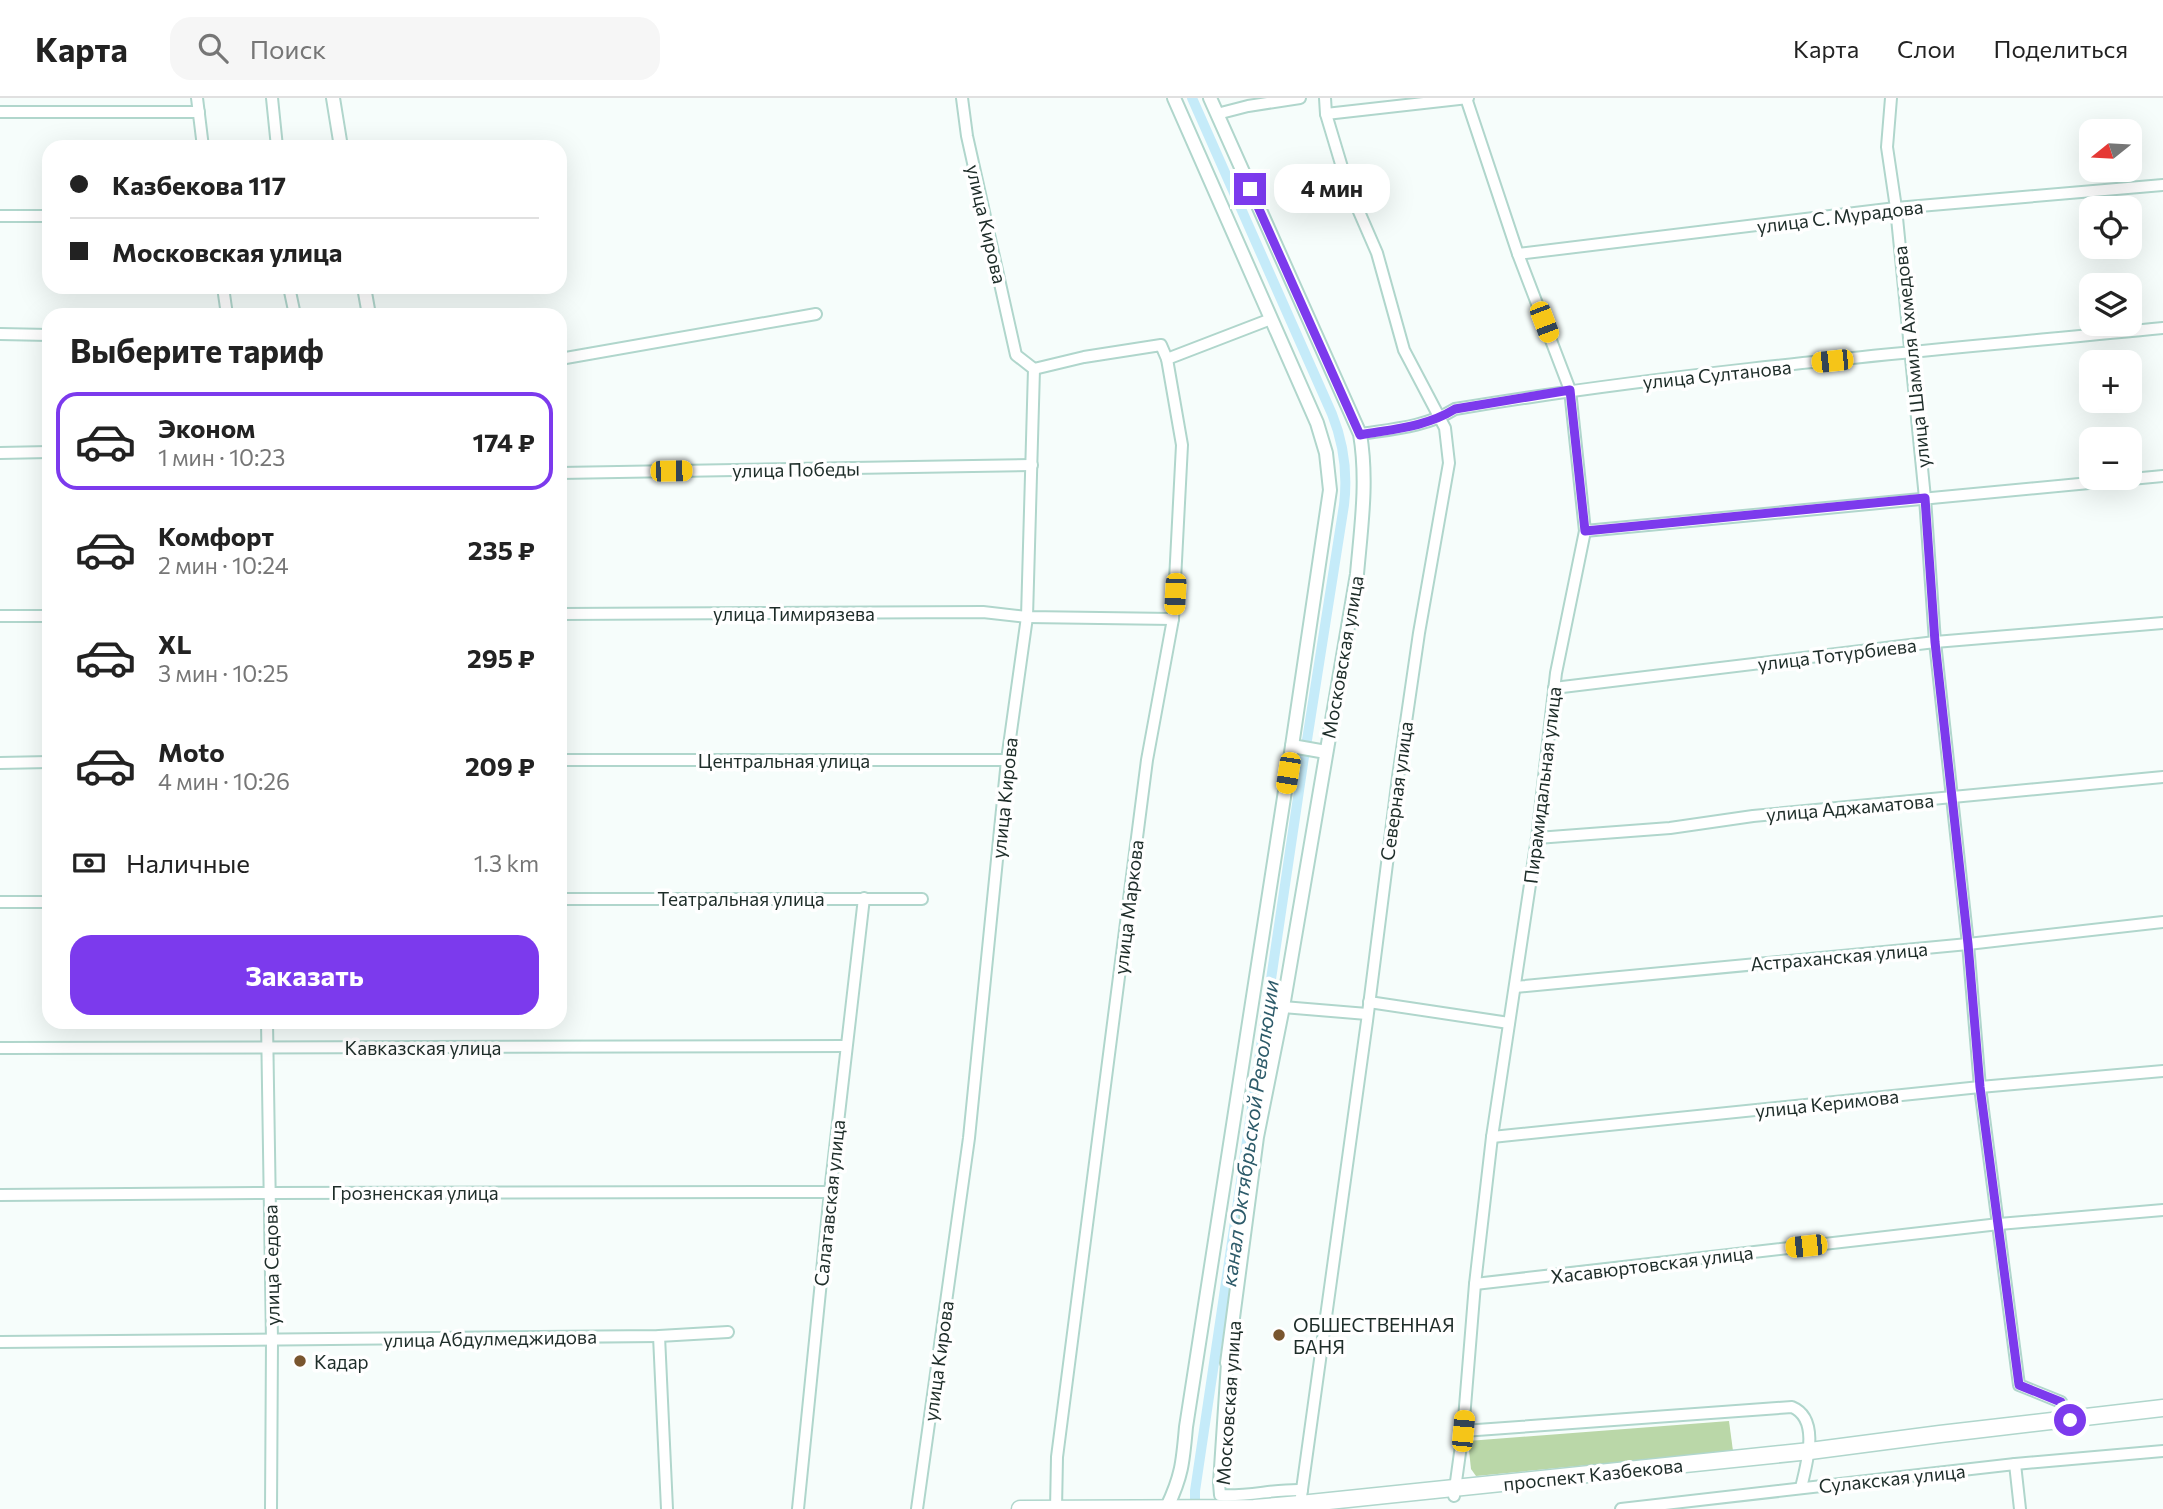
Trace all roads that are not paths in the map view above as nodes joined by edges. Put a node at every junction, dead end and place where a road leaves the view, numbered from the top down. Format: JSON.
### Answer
{"nodes":[{"id":1,"x":197,"y":98,"type":"edge"},
{"id":2,"x":272,"y":98,"type":"edge"},
{"id":3,"x":335,"y":98,"type":"edge"},
{"id":4,"x":962,"y":98,"type":"edge"},
{"id":5,"x":1174,"y":98,"type":"edge"},
{"id":6,"x":1210,"y":98,"type":"edge"},
{"id":7,"x":1300,"y":98,"type":"edge"},
{"id":8,"x":1325,"y":98,"type":"edge"},
{"id":9,"x":1467,"y":98,"type":"edge"},
{"id":10,"x":1891,"y":98,"type":"edge"},
{"id":11,"x":0,"y":112,"type":"edge"},
{"id":12,"x":199,"y":112,"type":"junction"},
{"id":13,"x":1217,"y":114,"type":"junction"},
{"id":14,"x":1326,"y":114,"type":"junction"},
{"id":15,"x":203,"y":140,"type":"edge"},
{"id":16,"x":276,"y":140,"type":"edge"},
{"id":17,"x":342,"y":140,"type":"edge"},
{"id":18,"x":2163,"y":185,"type":"edge"},
{"id":19,"x":1896,"y":208,"type":"junction"},
{"id":20,"x":0,"y":215,"type":"edge"},
{"id":21,"x":42,"y":216,"type":"edge"},
{"id":22,"x":1518,"y":254,"type":"junction"},
{"id":23,"x":816,"y":314,"type":"dead end"},
{"id":24,"x":1271,"y":319,"type":"junction"},
{"id":25,"x":2163,"y":328,"type":"edge"},
{"id":26,"x":0,"y":334,"type":"edge"},
{"id":27,"x":42,"y":335,"type":"edge"},
{"id":28,"x":1911,"y":352,"type":"junction"},
{"id":29,"x":567,"y":358,"type":"edge"},
{"id":30,"x":1167,"y":359,"type":"junction"},
{"id":31,"x":1034,"y":369,"type":"junction"},
{"id":32,"x":1570,"y":390,"type":"junction"},
{"id":33,"x":1440,"y":418,"type":"junction"},
{"id":34,"x":1360,"y":435,"type":"junction"},
{"id":35,"x":42,"y":452,"type":"edge"},
{"id":36,"x":0,"y":453,"type":"edge"},
{"id":37,"x":1032,"y":466,"type":"junction"},
{"id":38,"x":567,"y":473,"type":"edge"},
{"id":39,"x":2163,"y":476,"type":"edge"},
{"id":40,"x":1925,"y":498,"type":"junction"},
{"id":41,"x":1585,"y":531,"type":"junction"},
{"id":42,"x":567,"y":614,"type":"edge"},
{"id":43,"x":42,"y":616,"type":"edge"},
{"id":44,"x":0,"y":617,"type":"edge"},
{"id":45,"x":1027,"y":617,"type":"junction"},
{"id":46,"x":1173,"y":619,"type":"junction"},
{"id":47,"x":2163,"y":623,"type":"edge"},
{"id":48,"x":1935,"y":642,"type":"junction"},
{"id":49,"x":1554,"y":688,"type":"junction"},
{"id":50,"x":1292,"y":746,"type":"junction"},
{"id":51,"x":1326,"y":752,"type":"junction"},
{"id":52,"x":567,"y":760,"type":"edge"},
{"id":53,"x":1007,"y":760,"type":"junction"},
{"id":54,"x":42,"y":762,"type":"edge"},
{"id":55,"x":0,"y":763,"type":"edge"},
{"id":56,"x":2163,"y":777,"type":"edge"},
{"id":57,"x":1952,"y":798,"type":"junction"},
{"id":58,"x":1537,"y":838,"type":"junction"},
{"id":59,"x":863,"y":898,"type":"junction"},
{"id":60,"x":567,"y":899,"type":"edge"},
{"id":61,"x":922,"y":899,"type":"dead end"},
{"id":62,"x":0,"y":902,"type":"edge"},
{"id":63,"x":42,"y":902,"type":"edge"},
{"id":64,"x":2163,"y":922,"type":"edge"},
{"id":65,"x":1968,"y":944,"type":"junction"},
{"id":66,"x":1515,"y":987,"type":"junction"},
{"id":67,"x":1283,"y":1007,"type":"junction"},
{"id":68,"x":1368,"y":1008,"type":"junction"},
{"id":69,"x":1509,"y":1023,"type":"junction"},
{"id":70,"x":267,"y":1029,"type":"edge"},
{"id":71,"x":846,"y":1046,"type":"junction"},
{"id":72,"x":0,"y":1048,"type":"edge"},
{"id":73,"x":268,"y":1048,"type":"junction"},
{"id":74,"x":2163,"y":1071,"type":"edge"},
{"id":75,"x":1980,"y":1087,"type":"junction"},
{"id":76,"x":1492,"y":1138,"type":"junction"},
{"id":77,"x":270,"y":1192,"type":"junction"},
{"id":78,"x":830,"y":1192,"type":"junction"},
{"id":79,"x":0,"y":1195,"type":"edge"},
{"id":80,"x":2163,"y":1210,"type":"edge"},
{"id":81,"x":1999,"y":1224,"type":"junction"},
{"id":82,"x":1475,"y":1284,"type":"junction"},
{"id":83,"x":728,"y":1332,"type":"dead end"},
{"id":84,"x":659,"y":1335,"type":"junction"},
{"id":85,"x":272,"y":1341,"type":"junction"},
{"id":86,"x":0,"y":1342,"type":"edge"},
{"id":87,"x":1227,"y":1363,"type":"joint"},
{"id":88,"x":2163,"y":1408,"type":"edge"},
{"id":89,"x":2163,"y":1419,"type":"edge"},
{"id":90,"x":2070,"y":1420,"type":"junction"},
{"id":91,"x":1463,"y":1431,"type":"junction"},
{"id":92,"x":2163,"y":1451,"type":"edge"},
{"id":93,"x":1809,"y":1455,"type":"junction"},
{"id":94,"x":2015,"y":1464,"type":"junction"},
{"id":95,"x":1801,"y":1488,"type":"junction"},
{"id":96,"x":1454,"y":1492,"type":"junction"},
{"id":97,"x":1301,"y":1497,"type":"junction"},
{"id":98,"x":1726,"y":1497,"type":"junction"},
{"id":99,"x":1212,"y":1507,"type":"edge"},
{"id":100,"x":1167,"y":1508,"type":"edge"},
{"id":101,"x":1254,"y":1508,"type":"edge"},
{"id":102,"x":271,"y":1509,"type":"edge"},
{"id":103,"x":667,"y":1509,"type":"edge"},
{"id":104,"x":798,"y":1509,"type":"edge"},
{"id":105,"x":917,"y":1509,"type":"edge"},
{"id":106,"x":1020,"y":1509,"type":"edge"},
{"id":107,"x":1056,"y":1509,"type":"edge"},
{"id":108,"x":1328,"y":1509,"type":"edge"},
{"id":109,"x":1621,"y":1509,"type":"edge"},
{"id":110,"x":1727,"y":1509,"type":"edge"},
{"id":111,"x":2020,"y":1509,"type":"edge"}],
"edges":[{"from":1,"to":12,"type":"street"},
{"from":2,"to":16,"type":"street"},
{"from":3,"to":17,"type":"main road"},
{"from":4,"to":31,"type":"street","name":"улица Кирова"},
{"from":5,"to":24,"type":"main road","name":"Московская улица"},
{"from":6,"to":13,"type":"main road","name":"Московская улица"},
{"from":7,"to":13,"type":"street"},
{"from":8,"to":14,"type":"street","name":"Северная улица"},
{"from":9,"to":14,"type":"street"},
{"from":9,"to":22,"type":"street","name":"Пирамидальная улица"},
{"from":10,"to":19,"type":"street","name":"улица Шамиля Ахмедова"},
{"from":11,"to":12,"type":"street"},
{"from":12,"to":15,"type":"street"},
{"from":13,"to":34,"type":"main road","name":"Московская улица"},
{"from":14,"to":33,"type":"street","name":"Северная улица"},
{"from":18,"to":19,"type":"street","name":"улица С. Мурадова"},
{"from":19,"to":22,"type":"street","name":"улица С. Мурадова"},
{"from":19,"to":28,"type":"street","name":"улица Шамиля Ахмедова"},
{"from":20,"to":21,"type":"street"},
{"from":22,"to":32,"type":"street","name":"Пирамидальная улица"},
{"from":23,"to":29,"type":"street"},
{"from":24,"to":30,"type":"street"},
{"from":24,"to":50,"type":"main road","name":"Московская улица"},
{"from":25,"to":28,"type":"street","name":"улица Султанова"},
{"from":26,"to":27,"type":"street"},
{"from":28,"to":32,"type":"street","name":"улица Султанова"},
{"from":28,"to":40,"type":"street","name":"улица Шамиля Ахмедова"},
{"from":30,"to":31,"type":"street"},
{"from":30,"to":46,"type":"street","name":"улица Маркова"},
{"from":31,"to":37,"type":"street","name":"улица Кирова"},
{"from":32,"to":33,"type":"street","name":"улица Султанова"},
{"from":32,"to":41,"type":"street","name":"Пирамидальная улица"},
{"from":33,"to":34,"type":"street","name":"улица Султанова"},
{"from":33,"to":68,"type":"street","name":"Северная улица"},
{"from":34,"to":51,"type":"main road","name":"Московская улица"},
{"from":35,"to":36,"type":"street"},
{"from":37,"to":38,"type":"street","name":"улица Победы"},
{"from":37,"to":45,"type":"street","name":"улица Кирова"},
{"from":39,"to":40,"type":"street"},
{"from":40,"to":41,"type":"street"},
{"from":40,"to":48,"type":"street","name":"улица Шамиля Ахмедова"},
{"from":41,"to":49,"type":"street","name":"Пирамидальная улица"},
{"from":42,"to":45,"type":"street","name":"улица Тимирязева"},
{"from":43,"to":44,"type":"street"},
{"from":45,"to":46,"type":"street","name":"улица Тимирязева"},
{"from":45,"to":53,"type":"street","name":"улица Кирова"},
{"from":46,"to":107,"type":"street","name":"улица Маркова"},
{"from":47,"to":48,"type":"street","name":"улица Тотурбиева"},
{"from":48,"to":49,"type":"street","name":"улица Тотурбиева"},
{"from":48,"to":57,"type":"street","name":"улица Шамиля Ахмедова"},
{"from":49,"to":58,"type":"street","name":"Пирамидальная улица"},
{"from":50,"to":51,"type":"main road"},
{"from":50,"to":100,"type":"main road","name":"Московская улица"},
{"from":51,"to":67,"type":"main road","name":"Московская улица"},
{"from":52,"to":53,"type":"street","name":"Центральная улица"},
{"from":53,"to":105,"type":"street","name":"улица Кирова"},
{"from":54,"to":55,"type":"street"},
{"from":56,"to":57,"type":"street","name":"улица Аджаматова"},
{"from":57,"to":58,"type":"street","name":"улица Аджаматова"},
{"from":57,"to":65,"type":"street","name":"улица Шамиля Ахмедова"},
{"from":58,"to":66,"type":"street","name":"Пирамидальная улица"},
{"from":59,"to":60,"type":"street","name":"Театральная улица"},
{"from":59,"to":61,"type":"street","name":"Театральная улица"},
{"from":59,"to":71,"type":"street","name":"Салатавская улица"},
{"from":62,"to":63,"type":"street"},
{"from":64,"to":65,"type":"street","name":"Астраханская улица"},
{"from":65,"to":66,"type":"street","name":"Астраханская улица"},
{"from":65,"to":75,"type":"street","name":"улица Шамиля Ахмедова"},
{"from":66,"to":69,"type":"street","name":"Пирамидальная улица"},
{"from":67,"to":68,"type":"street"},
{"from":67,"to":87,"type":"main road","name":"Московская улица"},
{"from":68,"to":69,"type":"street"},
{"from":68,"to":97,"type":"street","name":"Северная улица"},
{"from":69,"to":76,"type":"street","name":"Пирамидальная улица"},
{"from":70,"to":73,"type":"street","name":"улица Седова"},
{"from":71,"to":73,"type":"street","name":"Кавказская улица"},
{"from":71,"to":78,"type":"street","name":"Салатавская улица"},
{"from":72,"to":73,"type":"street","name":"Кавказская улица"},
{"from":73,"to":77,"type":"street","name":"улица Седова"},
{"from":74,"to":75,"type":"street","name":"улица Керимова"},
{"from":75,"to":76,"type":"street","name":"улица Керимова"},
{"from":75,"to":81,"type":"street","name":"улица Шамиля Ахмедова"},
{"from":76,"to":82,"type":"street","name":"Пирамидальная улица"},
{"from":77,"to":78,"type":"street","name":"Грозненская улица"},
{"from":77,"to":79,"type":"street","name":"Грозненская улица"},
{"from":77,"to":85,"type":"street","name":"улица Седова"},
{"from":78,"to":104,"type":"street","name":"Салатавская улица"},
{"from":80,"to":81,"type":"street","name":"Хасавюртовская улица"},
{"from":81,"to":82,"type":"street","name":"Хасавюртовская улица"},
{"from":81,"to":90,"type":"street","name":"улица Шамиля Ахмедова"},
{"from":82,"to":91,"type":"street","name":"Пирамидальная улица"},
{"from":83,"to":84,"type":"street","name":"улица Абдулмеджидова"},
{"from":84,"to":85,"type":"street","name":"улица Абдулмеджидова"},
{"from":84,"to":103,"type":"street"},
{"from":85,"to":86,"type":"street","name":"улица Абдулмеджидова"},
{"from":85,"to":102,"type":"street","name":"улица Седова"},
{"from":87,"to":97,"type":"street","name":"Московская улица"},
{"from":88,"to":90,"type":"highway","name":"проспект Казбекова"},
{"from":89,"to":93,"type":"highway","name":"проспект Казбекова"},
{"from":90,"to":93,"type":"highway","name":"проспект Казбекова"},
{"from":91,"to":93,"type":"street"},
{"from":91,"to":96,"type":"street","name":"Пирамидальная улица"},
{"from":92,"to":94,"type":"street","name":"Сулакская улица"},
{"from":93,"to":95,"type":"street"},
{"from":93,"to":96,"type":"highway","name":"проспект Казбекова"},
{"from":94,"to":95,"type":"street","name":"Сулакская улица"},
{"from":94,"to":111,"type":"street"},
{"from":95,"to":98,"type":"street","name":"Сулакская улица"},
{"from":96,"to":97,"type":"highway","name":"проспект Казбекова"},
{"from":96,"to":108,"type":"highway","name":"проспект Казбекова"},
{"from":97,"to":101,"type":"highway","name":"проспект Казбекова"},
{"from":98,"to":109,"type":"street","name":"Сулакская улица"},
{"from":98,"to":110,"type":"street"},
{"from":99,"to":100,"type":"highway","name":"проспект Казбекова"},
{"from":99,"to":101,"type":"highway","name":"проспект Казбекова"},
{"from":100,"to":107,"type":"highway","name":"проспект Казбекова"},
{"from":106,"to":107,"type":"highway","name":"проспект Казбекова"}]}
